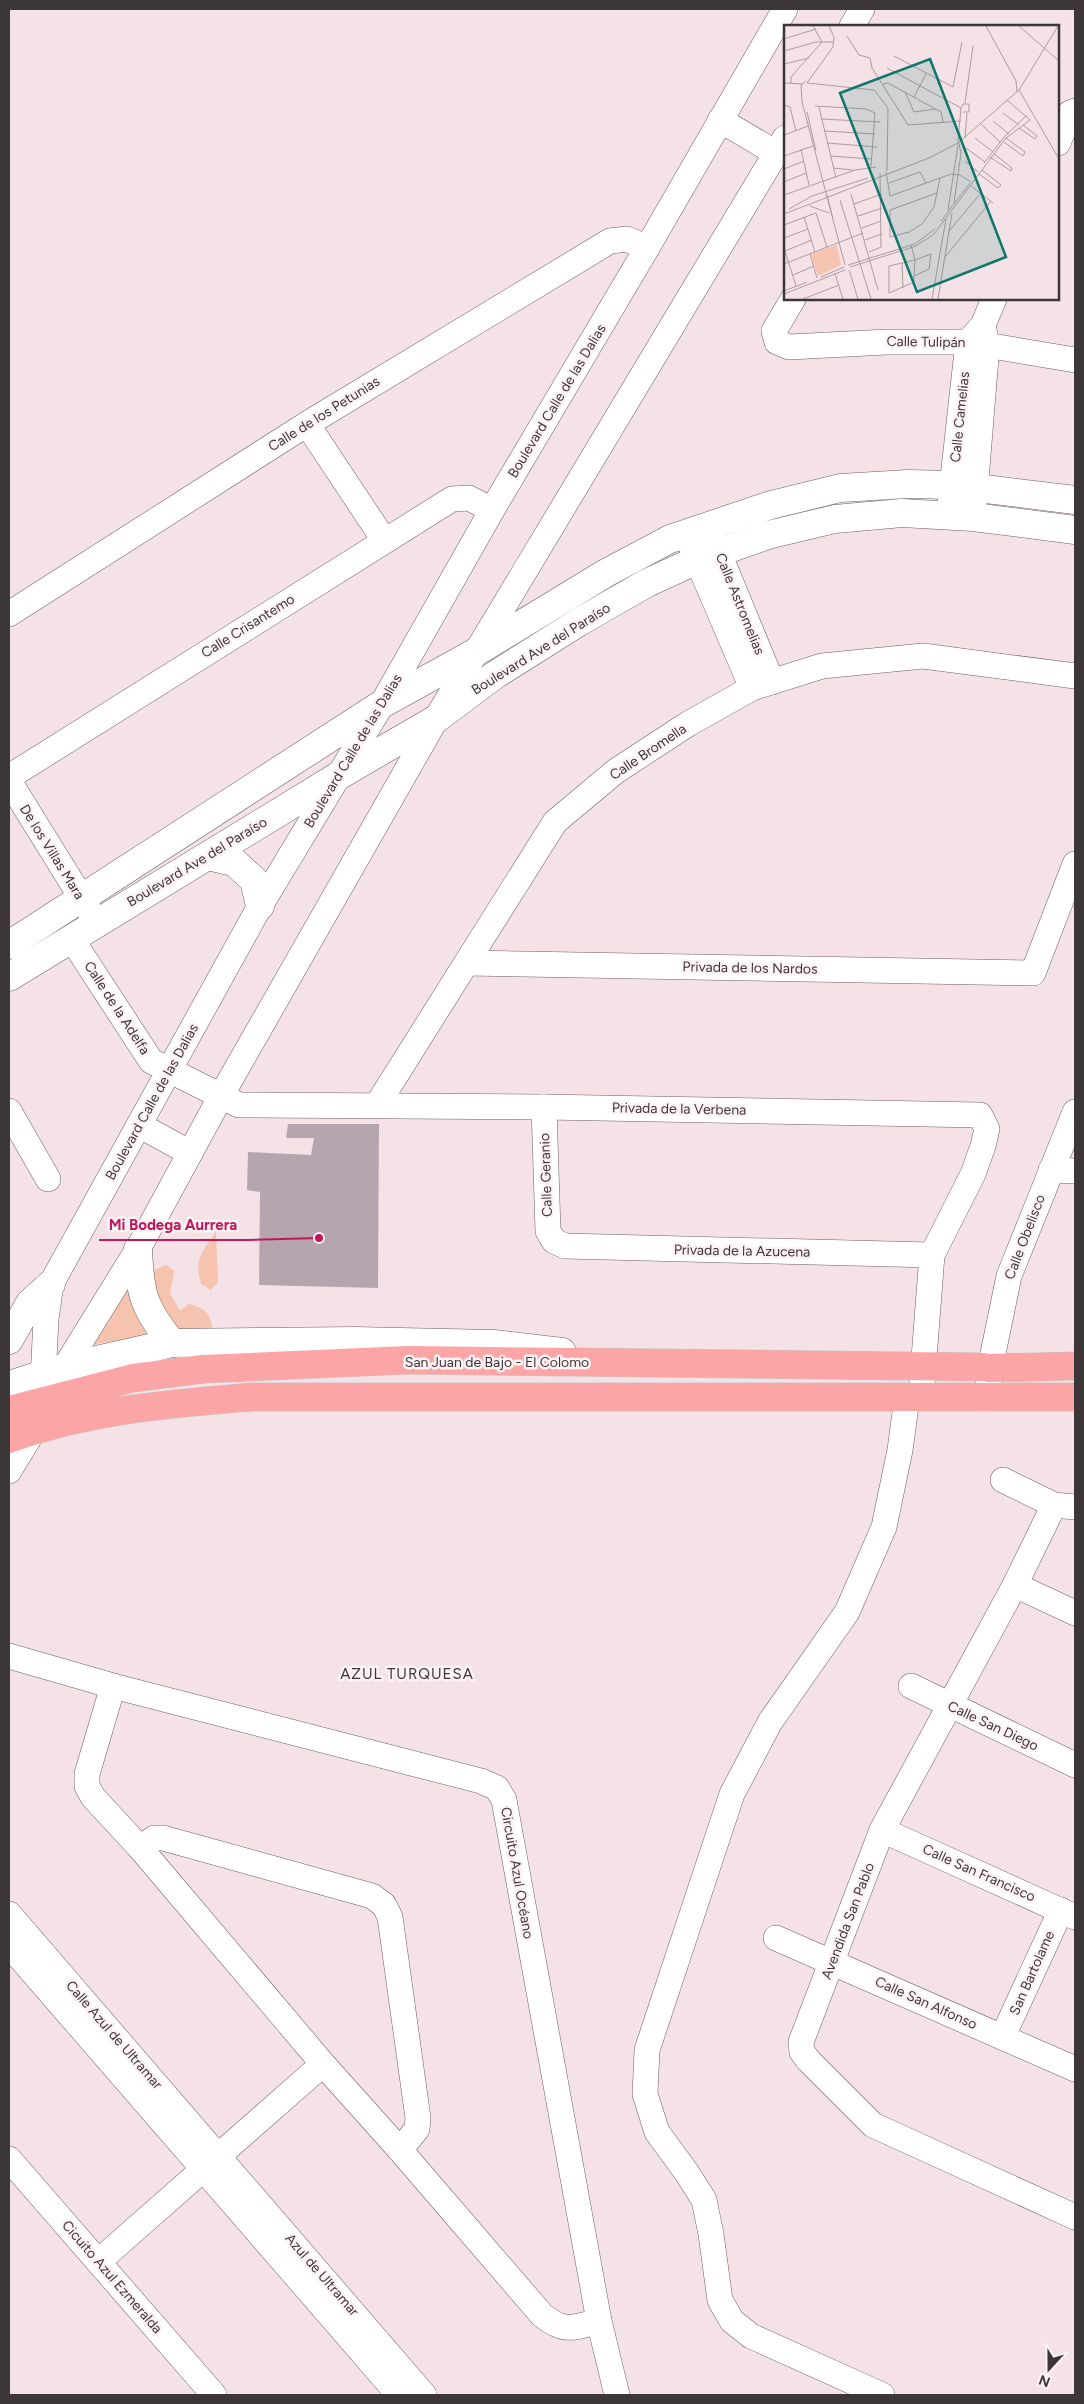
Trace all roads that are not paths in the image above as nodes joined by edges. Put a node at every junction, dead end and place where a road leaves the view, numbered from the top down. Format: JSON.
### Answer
{"nodes":[{"id":1,"x":785,"y":9,"type":"edge"},
{"id":2,"x":862,"y":9,"type":"edge"},
{"id":3,"x":853,"y":25,"type":"edge"},
{"id":4,"x":1072,"y":112,"type":"edge"},
{"id":5,"x":720,"y":120,"type":"junction"},
{"id":6,"x":1059,"y":141,"type":"edge"},
{"id":7,"x":781,"y":146,"type":"edge"},
{"id":8,"x":647,"y":248,"type":"junction"},
{"id":9,"x":792,"y":300,"type":"edge"},
{"id":10,"x":994,"y":300,"type":"edge"},
{"id":11,"x":979,"y":338,"type":"junction"},
{"id":12,"x":1075,"y":360,"type":"edge"},
{"id":13,"x":307,"y":424,"type":"junction"},
{"id":14,"x":964,"y":486,"type":"junction"},
{"id":15,"x":1075,"y":500,"type":"edge"},
{"id":16,"x":492,"y":510,"type":"junction"},
{"id":17,"x":961,"y":515,"type":"junction"},
{"id":18,"x":697,"y":530,"type":"junction"},
{"id":19,"x":1075,"y":530,"type":"edge"},
{"id":20,"x":384,"y":540,"type":"junction"},
{"id":21,"x":708,"y":556,"type":"junction"},
{"id":22,"x":9,"y":614,"type":"edge"},
{"id":23,"x":476,"y":652,"type":"junction"},
{"id":24,"x":1075,"y":676,"type":"edge"},
{"id":25,"x":420,"y":683,"type":"junction"},
{"id":26,"x":762,"y":685,"type":"junction"},
{"id":27,"x":382,"y":704,"type":"junction"},
{"id":28,"x":425,"y":725,"type":"junction"},
{"id":29,"x":340,"y":775,"type":"junction"},
{"id":30,"x":9,"y":776,"type":"edge"},
{"id":31,"x":9,"y":781,"type":"edge"},
{"id":32,"x":208,"y":856,"type":"junction"},
{"id":33,"x":1075,"y":864,"type":"edge"},
{"id":34,"x":81,"y":899,"type":"junction"},
{"id":35,"x":260,"y":906,"type":"junction"},
{"id":36,"x":97,"y":923,"type":"junction"},
{"id":37,"x":71,"y":938,"type":"junction"},
{"id":38,"x":9,"y":946,"type":"edge"},
{"id":39,"x":467,"y":963,"type":"junction"},
{"id":40,"x":9,"y":978,"type":"edge"},
{"id":41,"x":169,"y":1070,"type":"junction"},
{"id":42,"x":221,"y":1096,"type":"junction"},
{"id":43,"x":377,"y":1105,"type":"junction"},
{"id":44,"x":544,"y":1106,"type":"junction"},
{"id":45,"x":9,"y":1111,"type":"edge"},
{"id":46,"x":1075,"y":1112,"type":"edge"},
{"id":47,"x":139,"y":1125,"type":"junction"},
{"id":48,"x":190,"y":1153,"type":"junction"},
{"id":49,"x":1051,"y":1170,"type":"junction"},
{"id":50,"x":1075,"y":1171,"type":"edge"},
{"id":51,"x":48,"y":1179,"type":"dead end"},
{"id":52,"x":554,"y":1241,"type":"joint"},
{"id":53,"x":138,"y":1249,"type":"junction"},
{"id":54,"x":932,"y":1255,"type":"junction"},
{"id":55,"x":50,"y":1284,"type":"junction"},
{"id":56,"x":9,"y":1340,"type":"edge"},
{"id":57,"x":172,"y":1343,"type":"junction"},
{"id":58,"x":658,"y":1363,"type":"junction"},
{"id":59,"x":1075,"y":1366,"type":"edge"},
{"id":60,"x":932,"y":1367,"type":"junction"},
{"id":61,"x":987,"y":1367,"type":"junction"},
{"id":62,"x":51,"y":1380,"type":"junction"},
{"id":63,"x":9,"y":1385,"type":"edge"},
{"id":64,"x":922,"y":1397,"type":"junction"},
{"id":65,"x":984,"y":1397,"type":"junction"},
{"id":66,"x":1075,"y":1397,"type":"edge"},
{"id":67,"x":9,"y":1410,"type":"edge"},
{"id":68,"x":34,"y":1430,"type":"junction"},
{"id":69,"x":9,"y":1439,"type":"edge"},
{"id":70,"x":9,"y":1471,"type":"edge"},
{"id":71,"x":1003,"y":1480,"type":"dead end"},
{"id":72,"x":1065,"y":1506,"type":"edge"},
{"id":73,"x":1015,"y":1585,"type":"junction"},
{"id":74,"x":1075,"y":1613,"type":"edge"},
{"id":75,"x":9,"y":1656,"type":"edge"},
{"id":76,"x":113,"y":1686,"type":"junction"},
{"id":77,"x":911,"y":1686,"type":"dead end"},
{"id":78,"x":950,"y":1706,"type":"junction"},
{"id":79,"x":1075,"y":1765,"type":"edge"},
{"id":80,"x":882,"y":1830,"type":"junction"},
{"id":81,"x":141,"y":1849,"type":"junction"},
{"id":82,"x":9,"y":1914,"type":"edge"},
{"id":83,"x":1068,"y":1914,"type":"edge"},
{"id":84,"x":776,"y":1938,"type":"dead end"},
{"id":85,"x":9,"y":1946,"type":"edge"},
{"id":86,"x":833,"y":1962,"type":"junction"},
{"id":87,"x":1003,"y":2036,"type":"junction"},
{"id":88,"x":323,"y":2064,"type":"junction"},
{"id":89,"x":1075,"y":2069,"type":"edge"},
{"id":90,"x":400,"y":2150,"type":"junction"},
{"id":91,"x":9,"y":2159,"type":"edge"},
{"id":92,"x":211,"y":2163,"type":"junction"},
{"id":93,"x":1075,"y":2217,"type":"edge"},
{"id":94,"x":99,"y":2261,"type":"junction"},
{"id":95,"x":599,"y":2320,"type":"junction"},
{"id":96,"x":214,"y":2395,"type":"edge"},
{"id":97,"x":400,"y":2395,"type":"edge"},
{"id":98,"x":424,"y":2395,"type":"edge"},
{"id":99,"x":617,"y":2395,"type":"edge"},
{"id":100,"x":882,"y":2395,"type":"edge"}],
"edges":[{"from":1,"to":5,"type":"street","name":"Boulevard Calle de las Dalias"},
{"from":2,"to":3,"type":"street"},
{"from":4,"to":6,"type":"street"},
{"from":5,"to":7,"type":"street"},
{"from":5,"to":8,"type":"street","name":"Boulevard Calle de las Dalias"},
{"from":7,"to":23,"type":"street","name":"Boulevard Calle de las Dalias"},
{"from":8,"to":13,"type":"street","name":"Calle de los Petunias"},
{"from":8,"to":16,"type":"street","name":"Boulevard Calle de las Dalias"},
{"from":9,"to":11,"type":"street","name":"Calle Tulipán"},
{"from":10,"to":11,"type":"street","name":"Calle Camelias"},
{"from":11,"to":12,"type":"street","name":"Calle Tulipán"},
{"from":11,"to":14,"type":"street","name":"Calle Camelias"},
{"from":13,"to":20,"type":"street"},
{"from":13,"to":22,"type":"street","name":"Calle de los Petunias"},
{"from":14,"to":15,"type":"street"},
{"from":14,"to":17,"type":"street","name":"Calle Camelias"},
{"from":14,"to":18,"type":"street"},
{"from":16,"to":20,"type":"street","name":"Calle Crisantemo"},
{"from":16,"to":27,"type":"street","name":"Boulevard Calle de las Dalias"},
{"from":17,"to":19,"type":"street","name":"Boulevard Ave del Paraíso"},
{"from":17,"to":21,"type":"street","name":"Boulevard Ave del Paraíso"},
{"from":18,"to":21,"type":"street","name":"Calle Astromelias"},
{"from":18,"to":23,"type":"street"},
{"from":20,"to":30,"type":"street","name":"Calle Crisantemo"},
{"from":21,"to":26,"type":"street","name":"Calle Astromelias"},
{"from":21,"to":28,"type":"street","name":"Boulevard Ave del Paraíso"},
{"from":23,"to":25,"type":"street"},
{"from":23,"to":28,"type":"street","name":"Boulevard Calle de las Dalias"},
{"from":24,"to":26,"type":"street","name":"Calle Bromella"},
{"from":25,"to":27,"type":"street"},
{"from":25,"to":28,"type":"street"},
{"from":26,"to":39,"type":"street","name":"Calle Bromella"},
{"from":27,"to":28,"type":"street"},
{"from":27,"to":29,"type":"street","name":"Boulevard Calle de las Dalias"},
{"from":27,"to":34,"type":"street"},
{"from":28,"to":29,"type":"street","name":"Boulevard Ave del Paraíso"},
{"from":28,"to":42,"type":"street","name":"Boulevard Calle de las Dalias"},
{"from":29,"to":32,"type":"street","name":"Boulevard Ave del Paraíso"},
{"from":29,"to":35,"type":"street","name":"Boulevard Calle de las Dalias"},
{"from":31,"to":34,"type":"street","name":"De los Villas Mara"},
{"from":32,"to":35,"type":"street"},
{"from":32,"to":36,"type":"street","name":"Boulevard Ave del Paraíso"},
{"from":33,"to":39,"type":"street","name":"Privada de los Nardos"},
{"from":34,"to":36,"type":"street","name":"De los Villas Mara"},
{"from":34,"to":38,"type":"street"},
{"from":35,"to":41,"type":"street","name":"Boulevard Calle de las Dalias"},
{"from":36,"to":37,"type":"street","name":"Boulevard Ave del Paraíso"},
{"from":37,"to":40,"type":"street","name":"Boulevard Ave del Paraíso"},
{"from":37,"to":41,"type":"street","name":"Calle de la Adelfa"},
{"from":39,"to":43,"type":"street","name":"Calle Bromella"},
{"from":41,"to":42,"type":"street","name":"Calle de la Adelfa"},
{"from":41,"to":47,"type":"street","name":"Boulevard Calle de las Dalias"},
{"from":42,"to":43,"type":"street","name":"Privada de la Verbena"},
{"from":42,"to":48,"type":"street","name":"Boulevard Calle de las Dalias"},
{"from":43,"to":44,"type":"street","name":"Privada de la Verbena"},
{"from":44,"to":52,"type":"street","name":"Calle Geranio"},
{"from":44,"to":54,"type":"street","name":"Privada de la Verbena"},
{"from":45,"to":51,"type":"street"},
{"from":46,"to":49,"type":"street","name":"Calle Obelisco"},
{"from":47,"to":48,"type":"street"},
{"from":47,"to":55,"type":"street","name":"Boulevard Calle de las Dalias"},
{"from":48,"to":53,"type":"street","name":"Boulevard Calle de las Dalias"},
{"from":49,"to":50,"type":"street"},
{"from":49,"to":61,"type":"street","name":"Calle Obelisco"},
{"from":52,"to":54,"type":"street","name":"Privada de la Azucena"},
{"from":53,"to":57,"type":"street"},
{"from":53,"to":62,"type":"street","name":"Boulevard Calle de las Dalias"},
{"from":54,"to":60,"type":"street"},
{"from":55,"to":56,"type":"street"},
{"from":55,"to":62,"type":"street","name":"Boulevard Calle de las Dalias"},
{"from":57,"to":58,"type":"street"},
{"from":57,"to":62,"type":"street"},
{"from":58,"to":60,"type":"main road","name":"San Juan de Bajo - El Colomo"},
{"from":58,"to":62,"type":"main road","name":"San Juan de Bajo - El Colomo"},
{"from":59,"to":61,"type":"main road","name":"San Juan de Bajo - El Colomo"},
{"from":60,"to":61,"type":"main road","name":"San Juan de Bajo - El Colomo"},
{"from":60,"to":64,"type":"street"},
{"from":61,"to":65,"type":"street","name":"Calle Obelisco"},
{"from":62,"to":63,"type":"street"},
{"from":62,"to":67,"type":"main road","name":"San Juan de Bajo - El Colomo"},
{"from":62,"to":68,"type":"street","name":"Boulevard Calle de las Dalias"},
{"from":64,"to":65,"type":"main road"},
{"from":64,"to":68,"type":"main road"},
{"from":64,"to":100,"type":"street"},
{"from":65,"to":66,"type":"main road"},
{"from":68,"to":69,"type":"main road"},
{"from":68,"to":70,"type":"street","name":"Boulevard Calle de las Dalias"},
{"from":71,"to":72,"type":"street"},
{"from":72,"to":73,"type":"street","name":"Avendida San Pablo"},
{"from":73,"to":74,"type":"street"},
{"from":73,"to":78,"type":"street","name":"Avendida San Pablo"},
{"from":75,"to":76,"type":"street","name":"Circuito Azul Océano"},
{"from":76,"to":81,"type":"street"},
{"from":76,"to":95,"type":"street","name":"Circuito Azul Océano"},
{"from":77,"to":78,"type":"street","name":"Calle San Diego"},
{"from":78,"to":79,"type":"street","name":"Calle San Diego"},
{"from":78,"to":80,"type":"street","name":"Avendida San Pablo"},
{"from":80,"to":83,"type":"street","name":"Calle San Francisco"},
{"from":80,"to":86,"type":"street","name":"Avendida San Pablo"},
{"from":81,"to":88,"type":"street"},
{"from":81,"to":90,"type":"street"},
{"from":82,"to":92,"type":"street","name":"Calle Azul de Ultramar"},
{"from":83,"to":87,"type":"street","name":"San Bartolame"},
{"from":84,"to":86,"type":"street","name":"Calle San Alfonso"},
{"from":85,"to":92,"type":"street","name":"Calle Azul de Ultramar"},
{"from":86,"to":87,"type":"street","name":"Calle San Alfonso"},
{"from":86,"to":93,"type":"street","name":"Avendida San Pablo"},
{"from":87,"to":89,"type":"street","name":"Calle San Alfonso"},
{"from":88,"to":90,"type":"street"},
{"from":88,"to":92,"type":"street"},
{"from":90,"to":95,"type":"street"},
{"from":91,"to":94,"type":"street","name":"Cicuito Azul Ezmeralda"},
{"from":92,"to":94,"type":"street"},
{"from":92,"to":97,"type":"street"},
{"from":92,"to":98,"type":"street","name":"Azul de Ultramar"},
{"from":94,"to":96,"type":"street","name":"Cicuito Azul Ezmeralda"},
{"from":95,"to":99,"type":"street","name":"Circuito Azul Océano"}]}
